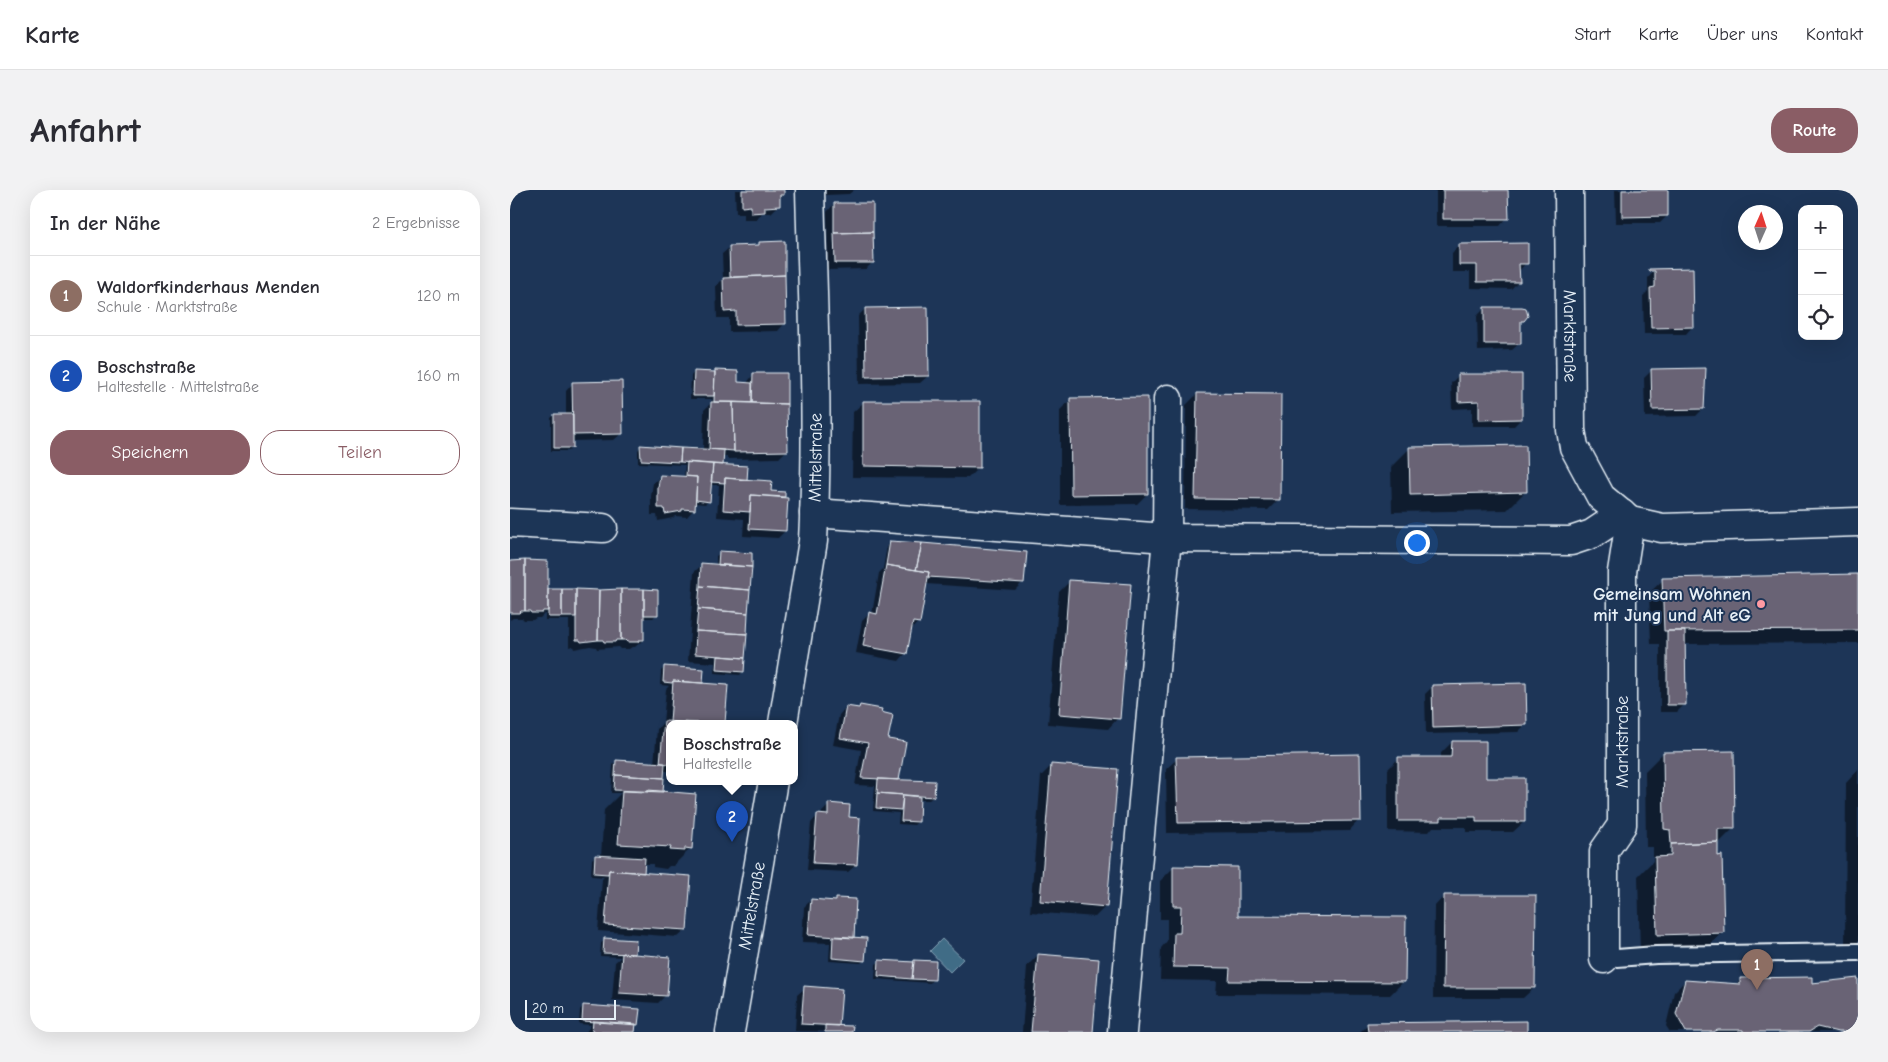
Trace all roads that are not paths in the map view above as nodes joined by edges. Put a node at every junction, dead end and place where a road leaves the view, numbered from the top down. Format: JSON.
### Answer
{"nodes":[{"id":1,"x":810,"y":190,"type":"edge"},
{"id":2,"x":1569,"y":190,"type":"edge"},
{"id":3,"x":1168,"y":399,"type":"dead end"},
{"id":4,"x":814,"y":513,"type":"junction"},
{"id":5,"x":1626,"y":517,"type":"junction"},
{"id":6,"x":510,"y":522,"type":"edge"},
{"id":7,"x":1858,"y":522,"type":"edge"},
{"id":8,"x":603,"y":528,"type":"dead end"},
{"id":9,"x":1167,"y":538,"type":"junction"},
{"id":10,"x":783,"y":720,"type":"edge"},
{"id":11,"x":772,"y":785,"type":"edge"},
{"id":12,"x":1858,"y":952,"type":"edge"},
{"id":13,"x":1604,"y":959,"type":"joint"},
{"id":14,"x":730,"y":1032,"type":"edge"},
{"id":15,"x":1122,"y":1032,"type":"edge"}],
"edges":[{"from":1,"to":4,"type":"street","name":"Mittelstraße"},
{"from":2,"to":5,"type":"street","name":"Marktstraße"},
{"from":3,"to":9,"type":"street"},
{"from":4,"to":9,"type":"street"},
{"from":4,"to":10,"type":"street","name":"Mittelstraße"},
{"from":5,"to":7,"type":"street","name":"Marktstraße"},
{"from":5,"to":9,"type":"street"},
{"from":5,"to":13,"type":"street","name":"Marktstraße"},
{"from":6,"to":8,"type":"street"},
{"from":9,"to":15,"type":"street"},
{"from":11,"to":14,"type":"street","name":"Mittelstraße"},
{"from":12,"to":13,"type":"lane"}]}
